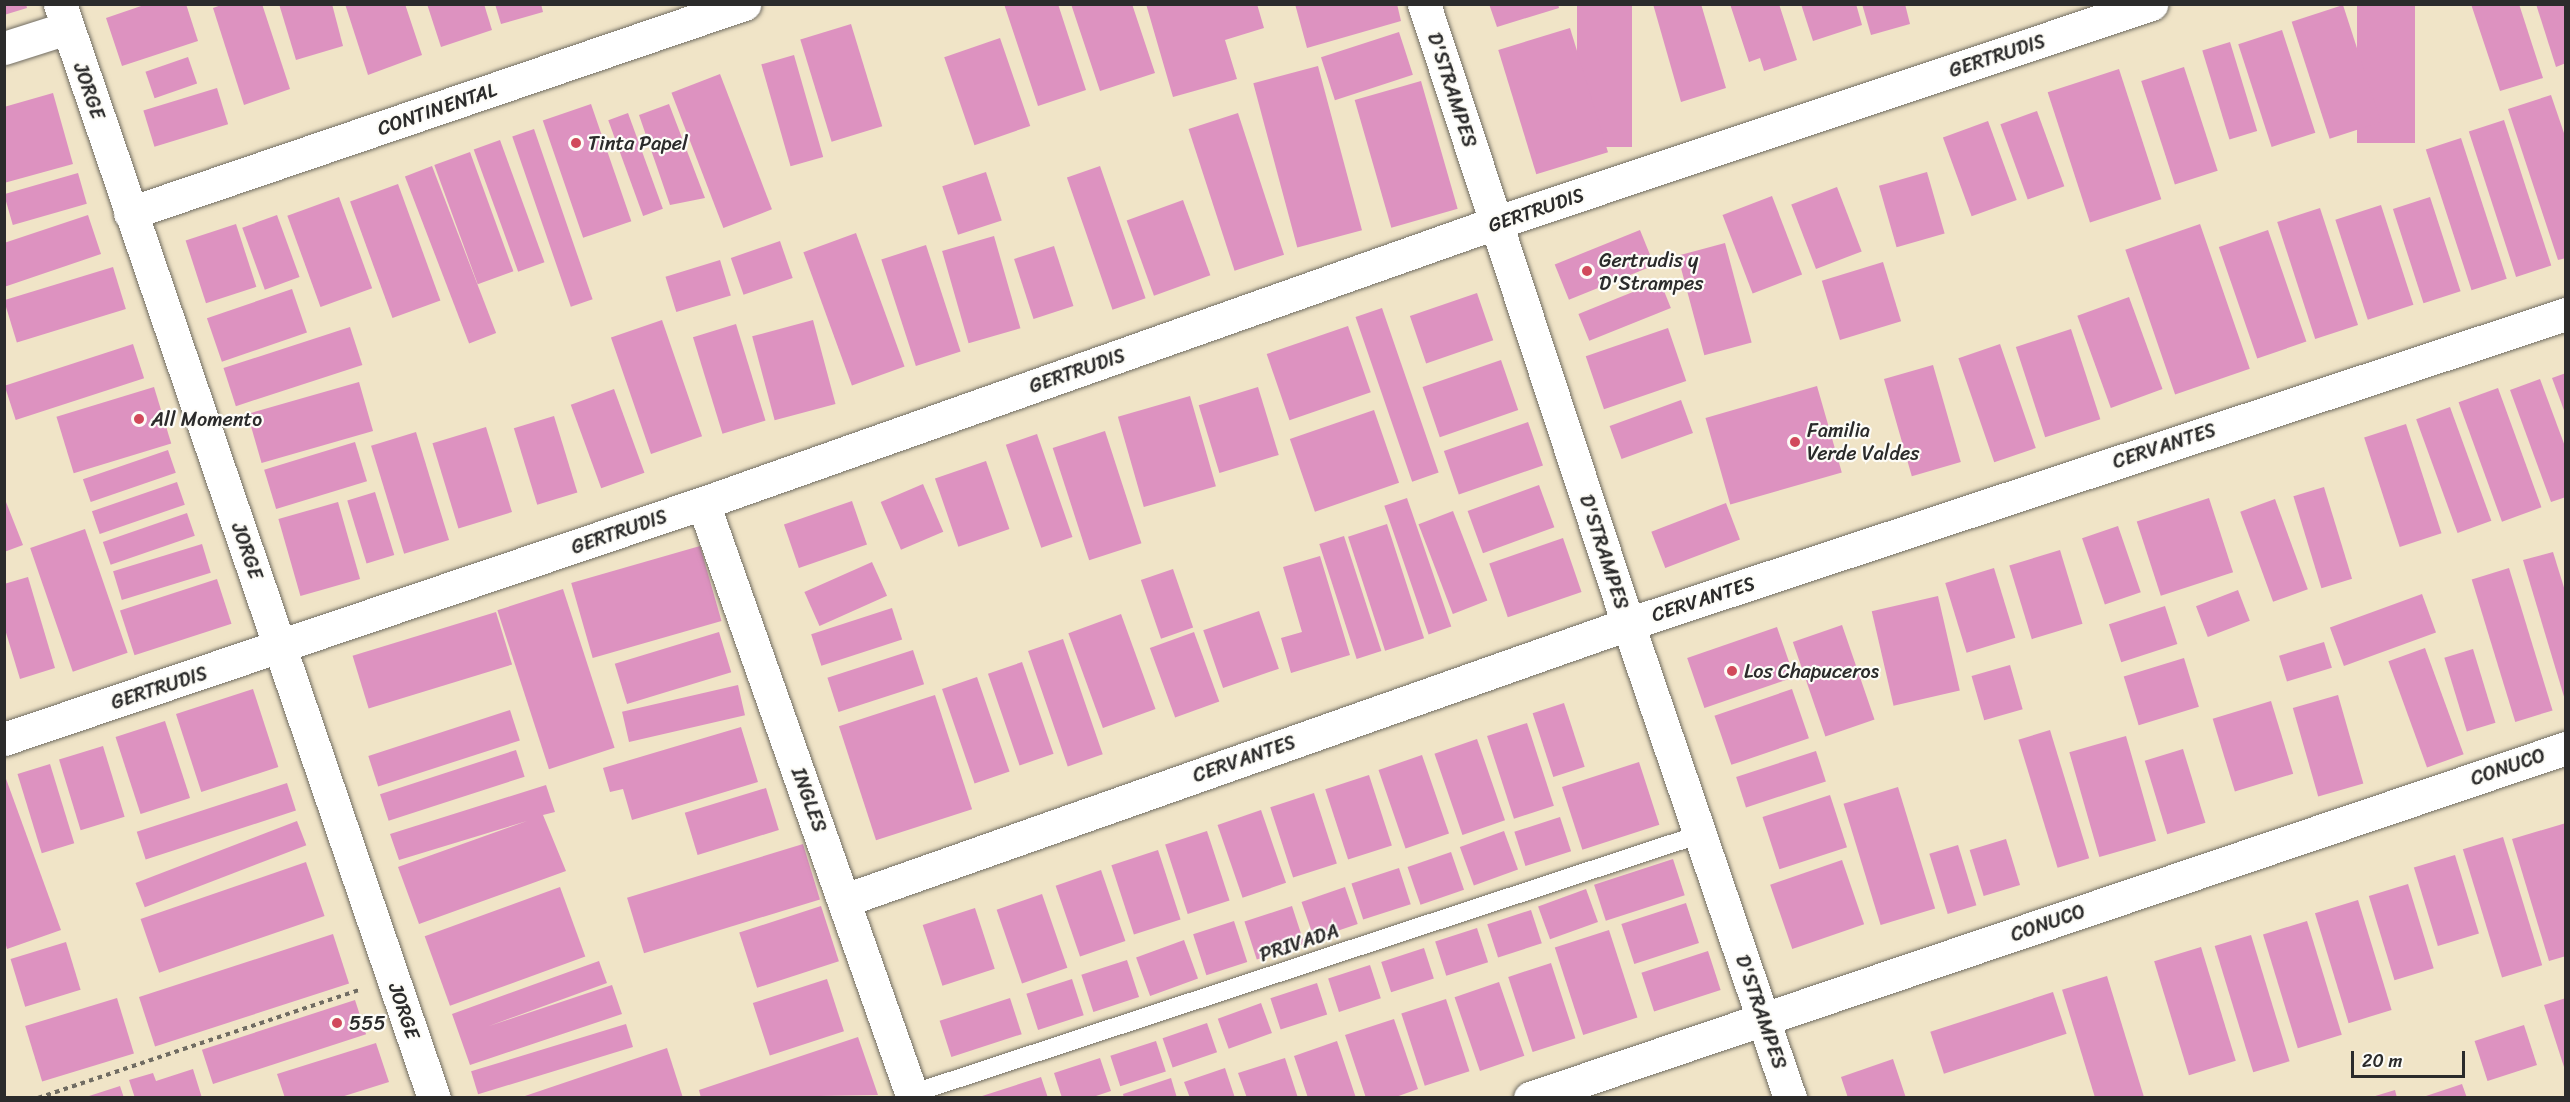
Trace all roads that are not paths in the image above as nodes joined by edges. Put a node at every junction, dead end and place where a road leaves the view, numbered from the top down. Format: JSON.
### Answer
{"nodes":[{"id":1,"x":744,"y":4,"type":"edge"},
{"id":2,"x":1424,"y":4,"type":"edge"},
{"id":3,"x":2151,"y":4,"type":"edge"},
{"id":4,"x":64,"y":16,"type":"edge"},
{"id":5,"x":4,"y":48,"type":"edge"},
{"id":6,"x":129,"y":213,"type":"junction"},
{"id":7,"x":1495,"y":223,"type":"junction"},
{"id":8,"x":2565,"y":314,"type":"edge"},
{"id":9,"x":703,"y":503,"type":"junction"},
{"id":10,"x":1628,"y":624,"type":"junction"},
{"id":11,"x":281,"y":648,"type":"junction"},
{"id":12,"x":4,"y":739,"type":"edge"},
{"id":13,"x":2565,"y":748,"type":"edge"},
{"id":14,"x":1701,"y":834,"type":"junction"},
{"id":15,"x":845,"y":900,"type":"junction"},
{"id":16,"x":1763,"y":1019,"type":"junction"},
{"id":17,"x":912,"y":1096,"type":"edge"},
{"id":18,"x":434,"y":1098,"type":"edge"},
{"id":19,"x":1530,"y":1098,"type":"edge"},
{"id":20,"x":1790,"y":1098,"type":"edge"}],
"edges":[{"from":1,"to":6,"type":"street","name":"CONTINENTAL"},
{"from":2,"to":7,"type":"street","name":"D'STRAMPES"},
{"from":3,"to":7,"type":"street","name":"GERTRUDIS"},
{"from":4,"to":5,"type":"street"},
{"from":4,"to":6,"type":"street","name":"JORGE"},
{"from":6,"to":11,"type":"street","name":"JORGE"},
{"from":7,"to":9,"type":"street","name":"GERTRUDIS"},
{"from":7,"to":10,"type":"street","name":"D'STRAMPES"},
{"from":8,"to":10,"type":"street","name":"CERVANTES"},
{"from":9,"to":11,"type":"street","name":"GERTRUDIS"},
{"from":9,"to":15,"type":"street","name":"INGLES"},
{"from":10,"to":14,"type":"street","name":"D'STRAMPES"},
{"from":10,"to":15,"type":"street","name":"CERVANTES"},
{"from":11,"to":12,"type":"street","name":"GERTRUDIS"},
{"from":11,"to":18,"type":"street","name":"JORGE"},
{"from":13,"to":16,"type":"street","name":"CONUCO"},
{"from":14,"to":16,"type":"street","name":"D'STRAMPES"},
{"from":14,"to":17,"type":"lane","name":"PRIVADA"},
{"from":15,"to":17,"type":"street","name":"INGLES"},
{"from":16,"to":19,"type":"street","name":"CONUCO"},
{"from":16,"to":20,"type":"street","name":"D'STRAMPES"}]}
